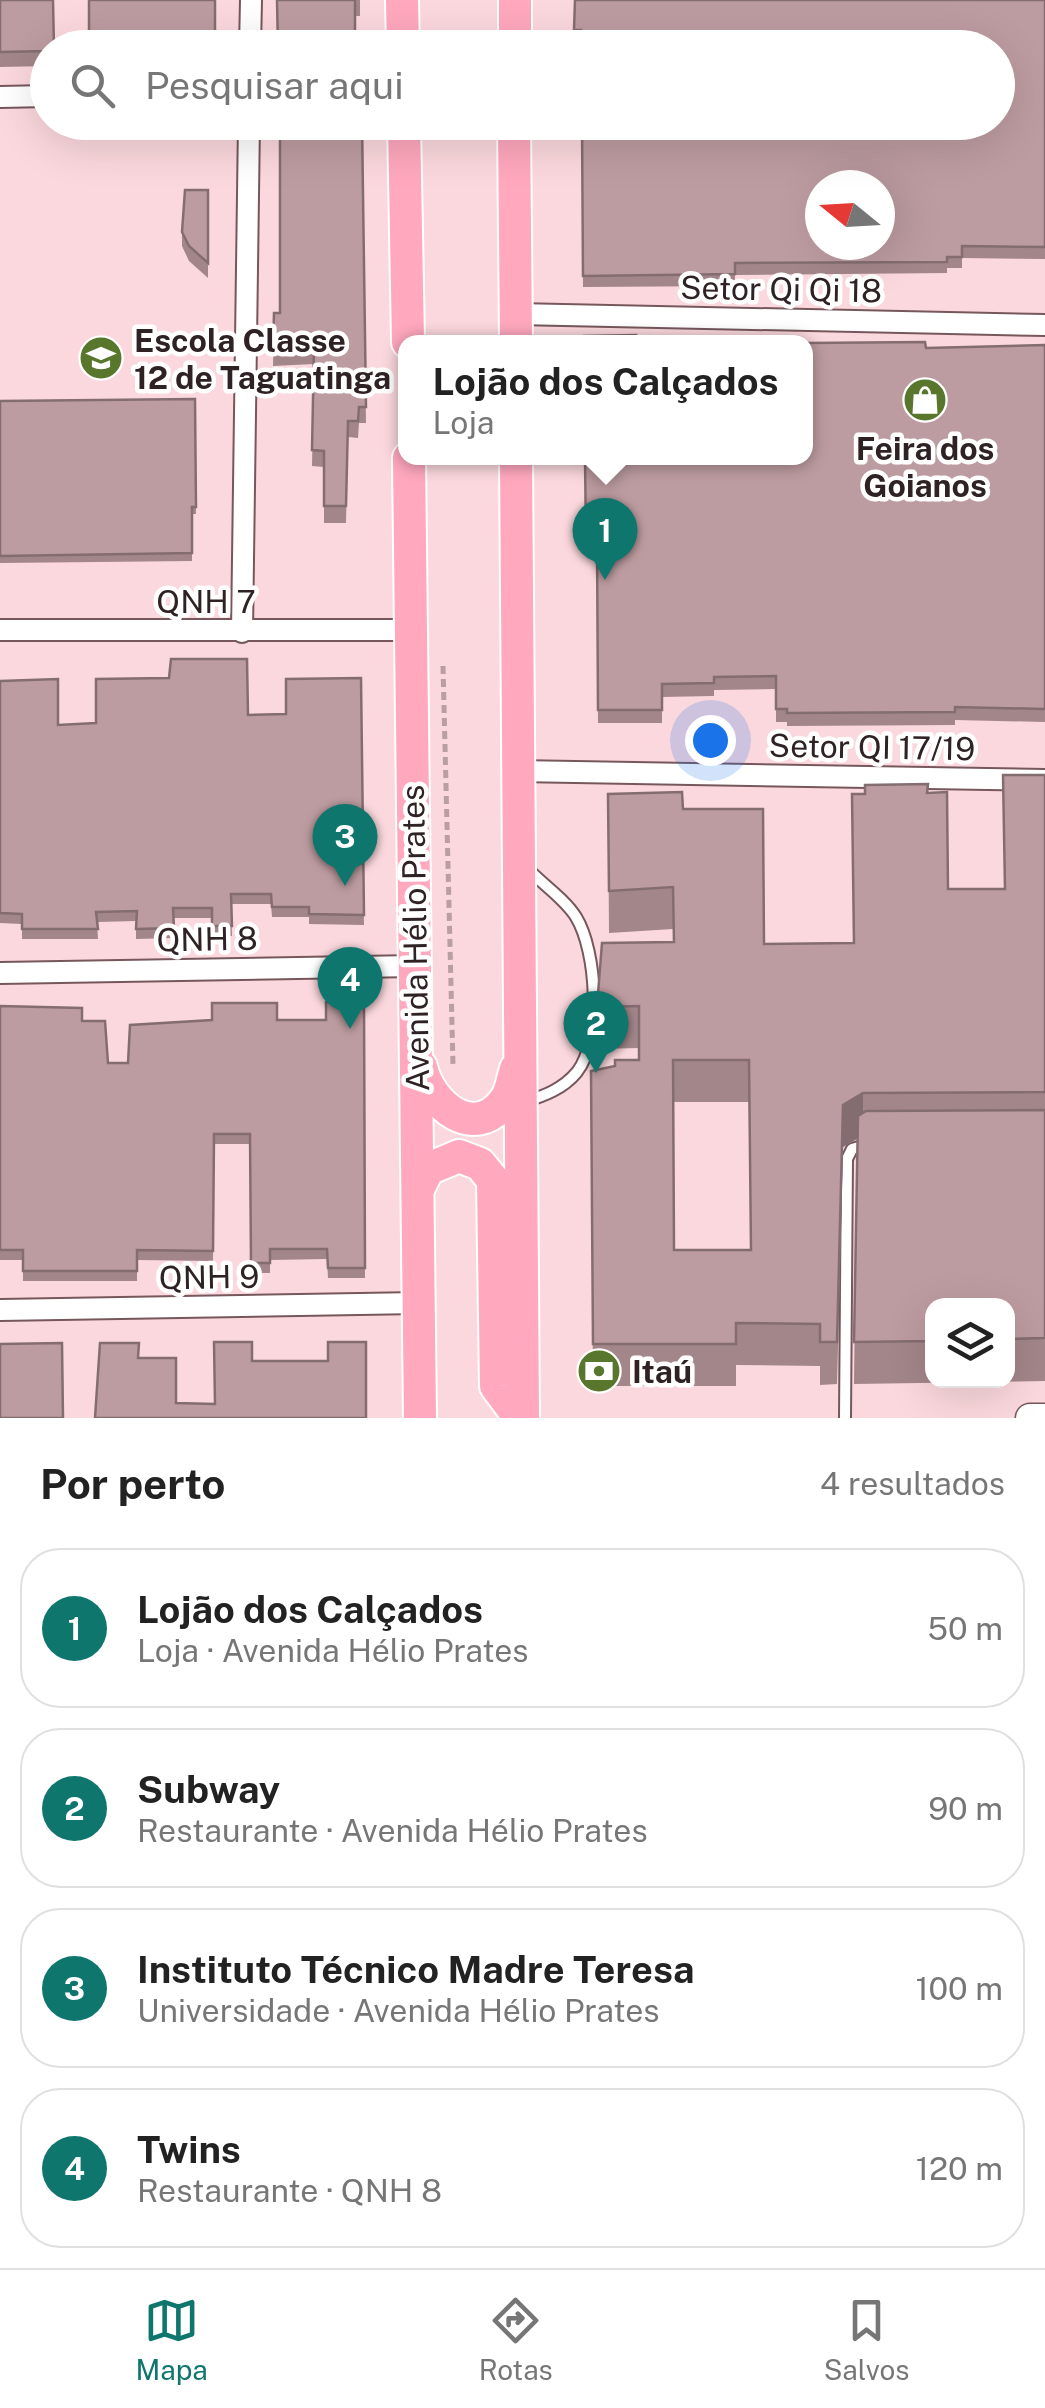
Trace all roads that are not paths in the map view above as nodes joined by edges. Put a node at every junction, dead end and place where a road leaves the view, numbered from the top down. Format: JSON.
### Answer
{"nodes":[{"id":1,"x":251,"y":0,"type":"edge"},
{"id":2,"x":402,"y":0,"type":"edge"},
{"id":3,"x":515,"y":0,"type":"edge"},
{"id":4,"x":250,"y":30,"type":"edge"},
{"id":5,"x":403,"y":30,"type":"edge"},
{"id":6,"x":514,"y":30,"type":"edge"},
{"id":7,"x":30,"y":96,"type":"edge"},
{"id":8,"x":0,"y":97,"type":"edge"},
{"id":9,"x":249,"y":140,"type":"edge"},
{"id":10,"x":404,"y":140,"type":"edge"},
{"id":11,"x":514,"y":140,"type":"edge"},
{"id":12,"x":1045,"y":325,"type":"edge"},
{"id":13,"x":516,"y":328,"type":"edge"},
{"id":14,"x":408,"y":335,"type":"edge"},
{"id":15,"x":409,"y":465,"type":"edge"},
{"id":16,"x":516,"y":465,"type":"edge"},
{"id":17,"x":0,"y":630,"type":"edge"},
{"id":18,"x":411,"y":630,"type":"junction"},
{"id":19,"x":242,"y":632,"type":"junction"},
{"id":20,"x":517,"y":771,"type":"junction"},
{"id":21,"x":1045,"y":780,"type":"edge"},
{"id":22,"x":518,"y":859,"type":"junction"},
{"id":23,"x":415,"y":966,"type":"junction"},
{"id":24,"x":0,"y":973,"type":"edge"},
{"id":25,"x":416,"y":1043,"type":"junction"},
{"id":26,"x":518,"y":1062,"type":"junction"},
{"id":27,"x":518,"y":1104,"type":"junction"},
{"id":28,"x":881,"y":1144,"type":"edge"},
{"id":29,"x":418,"y":1189,"type":"junction"},
{"id":30,"x":419,"y":1303,"type":"junction"},
{"id":31,"x":0,"y":1310,"type":"edge"},
{"id":32,"x":420,"y":1418,"type":"edge"},
{"id":33,"x":521,"y":1418,"type":"edge"},
{"id":34,"x":846,"y":1418,"type":"edge"},
{"id":35,"x":1030,"y":1418,"type":"edge"},
{"id":36,"x":1045,"y":1418,"type":"edge"}],
"edges":[{"from":1,"to":4,"type":"street"},
{"from":2,"to":5,"type":"main road"},
{"from":3,"to":6,"type":"main road"},
{"from":7,"to":8,"type":"street"},
{"from":9,"to":19,"type":"street"},
{"from":10,"to":14,"type":"main road"},
{"from":11,"to":13,"type":"main road"},
{"from":12,"to":13,"type":"street","name":"Setor Qi Qi 18"},
{"from":15,"to":18,"type":"main road","name":"Avenida Hélio Prates"},
{"from":16,"to":20,"type":"main road"},
{"from":17,"to":19,"type":"street","name":"QNH 7"},
{"from":18,"to":19,"type":"street","name":"QNH 7"},
{"from":18,"to":23,"type":"main road","name":"Avenida Hélio Prates"},
{"from":20,"to":21,"type":"street","name":"Setor QI 17/19"},
{"from":20,"to":22,"type":"main road"},
{"from":22,"to":26,"type":"main road"},
{"from":22,"to":27,"type":"lane"},
{"from":23,"to":24,"type":"street","name":"QNH 8"},
{"from":23,"to":25,"type":"main road","name":"Avenida Hélio Prates"},
{"from":25,"to":26,"type":"main road"},
{"from":25,"to":29,"type":"main road","name":"Avenida Hélio Prates"},
{"from":26,"to":27,"type":"main road"},
{"from":27,"to":33,"type":"main road"},
{"from":28,"to":34,"type":"lane"},
{"from":29,"to":30,"type":"main road","name":"Avenida Hélio Prates"},
{"from":29,"to":33,"type":"main road"},
{"from":30,"to":31,"type":"street","name":"QNH 9"},
{"from":30,"to":32,"type":"main road","name":"Avenida Hélio Prates"},
{"from":35,"to":36,"type":"street"}]}
